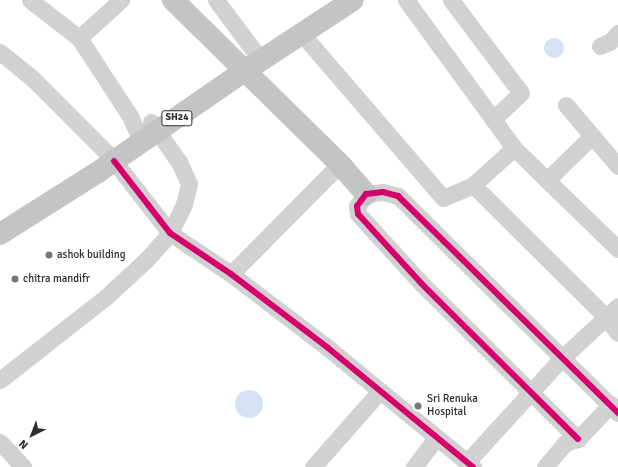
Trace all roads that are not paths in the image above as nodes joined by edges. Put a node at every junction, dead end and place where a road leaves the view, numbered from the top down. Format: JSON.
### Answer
{"nodes":[{"id":1,"x":30,"y":0,"type":"edge"},
{"id":2,"x":121,"y":0,"type":"edge"},
{"id":3,"x":173,"y":0,"type":"edge"},
{"id":4,"x":216,"y":0,"type":"edge"},
{"id":5,"x":332,"y":0,"type":"edge"},
{"id":6,"x":353,"y":0,"type":"edge"},
{"id":7,"x":406,"y":0,"type":"edge"},
{"id":8,"x":451,"y":0,"type":"edge"},
{"id":9,"x":618,"y":33,"type":"edge"},
{"id":10,"x":302,"y":34,"type":"junction"},
{"id":11,"x":79,"y":38,"type":"junction"},
{"id":12,"x":600,"y":46,"type":"dead end"},
{"id":13,"x":0,"y":52,"type":"edge"},
{"id":14,"x":256,"y":55,"type":"junction"},
{"id":15,"x":566,"y":105,"type":"dead end"},
{"id":16,"x":493,"y":119,"type":"junction"},
{"id":17,"x":149,"y":128,"type":"junction"},
{"id":18,"x":592,"y":136,"type":"junction"},
{"id":19,"x":514,"y":148,"type":"junction"},
{"id":20,"x":110,"y":157,"type":"junction"},
{"id":21,"x":340,"y":164,"type":"junction"},
{"id":22,"x":618,"y":166,"type":"edge"},
{"id":23,"x":547,"y":180,"type":"junction"},
{"id":24,"x":472,"y":185,"type":"junction"},
{"id":25,"x":366,"y":194,"type":"junction"},
{"id":26,"x":0,"y":221,"type":"edge"},
{"id":27,"x":170,"y":233,"type":"junction"},
{"id":28,"x":0,"y":234,"type":"edge"},
{"id":29,"x":618,"y":249,"type":"edge"},
{"id":30,"x":231,"y":274,"type":"junction"},
{"id":31,"x":611,"y":311,"type":"edge"},
{"id":32,"x":618,"y":333,"type":"edge"},
{"id":33,"x":562,"y":358,"type":"junction"},
{"id":34,"x":0,"y":380,"type":"edge"},
{"id":35,"x":380,"y":391,"type":"junction"},
{"id":36,"x":530,"y":393,"type":"junction"},
{"id":37,"x":614,"y":408,"type":"edge"},
{"id":38,"x":436,"y":438,"type":"junction"},
{"id":39,"x":578,"y":439,"type":"junction"},
{"id":40,"x":0,"y":442,"type":"edge"},
{"id":41,"x":470,"y":464,"type":"edge"},
{"id":42,"x":23,"y":467,"type":"edge"},
{"id":43,"x":313,"y":467,"type":"edge"},
{"id":44,"x":414,"y":467,"type":"edge"},
{"id":45,"x":545,"y":467,"type":"edge"}],
"edges":[{"from":1,"to":11,"type":"street"},
{"from":2,"to":11,"type":"street"},
{"from":3,"to":14,"type":"main road"},
{"from":4,"to":14,"type":"street"},
{"from":5,"to":14,"type":"main road","number":"SH24"},
{"from":6,"to":10,"type":"main road","number":"SH24"},
{"from":7,"to":16,"type":"street"},
{"from":8,"to":16,"type":"street"},
{"from":9,"to":12,"type":"street"},
{"from":10,"to":14,"type":"main road","number":"SH24"},
{"from":10,"to":24,"type":"street"},
{"from":11,"to":17,"type":"street"},
{"from":13,"to":20,"type":"street"},
{"from":14,"to":17,"type":"main road","number":"SH24"},
{"from":14,"to":21,"type":"main road"},
{"from":15,"to":18,"type":"street"},
{"from":16,"to":19,"type":"street"},
{"from":17,"to":20,"type":"main road","number":"SH24"},
{"from":17,"to":27,"type":"street"},
{"from":18,"to":22,"type":"street"},
{"from":18,"to":23,"type":"street"},
{"from":19,"to":23,"type":"street"},
{"from":19,"to":24,"type":"street"},
{"from":20,"to":26,"type":"main road","number":"SH24"},
{"from":20,"to":27,"type":"street"},
{"from":20,"to":28,"type":"main road","number":"SH24"},
{"from":21,"to":25,"type":"main road"},
{"from":21,"to":30,"type":"street"},
{"from":23,"to":29,"type":"street"},
{"from":24,"to":31,"type":"street"},
{"from":25,"to":33,"type":"street"},
{"from":25,"to":36,"type":"street"},
{"from":27,"to":30,"type":"street"},
{"from":27,"to":34,"type":"street"},
{"from":30,"to":35,"type":"street"},
{"from":31,"to":32,"type":"street"},
{"from":31,"to":33,"type":"street"},
{"from":33,"to":36,"type":"street"},
{"from":33,"to":37,"type":"street"},
{"from":35,"to":38,"type":"street"},
{"from":35,"to":43,"type":"street"},
{"from":36,"to":39,"type":"street"},
{"from":36,"to":41,"type":"street"},
{"from":37,"to":39,"type":"street"},
{"from":38,"to":41,"type":"street"},
{"from":38,"to":44,"type":"street"},
{"from":39,"to":45,"type":"street"},
{"from":40,"to":42,"type":"street"}]}
